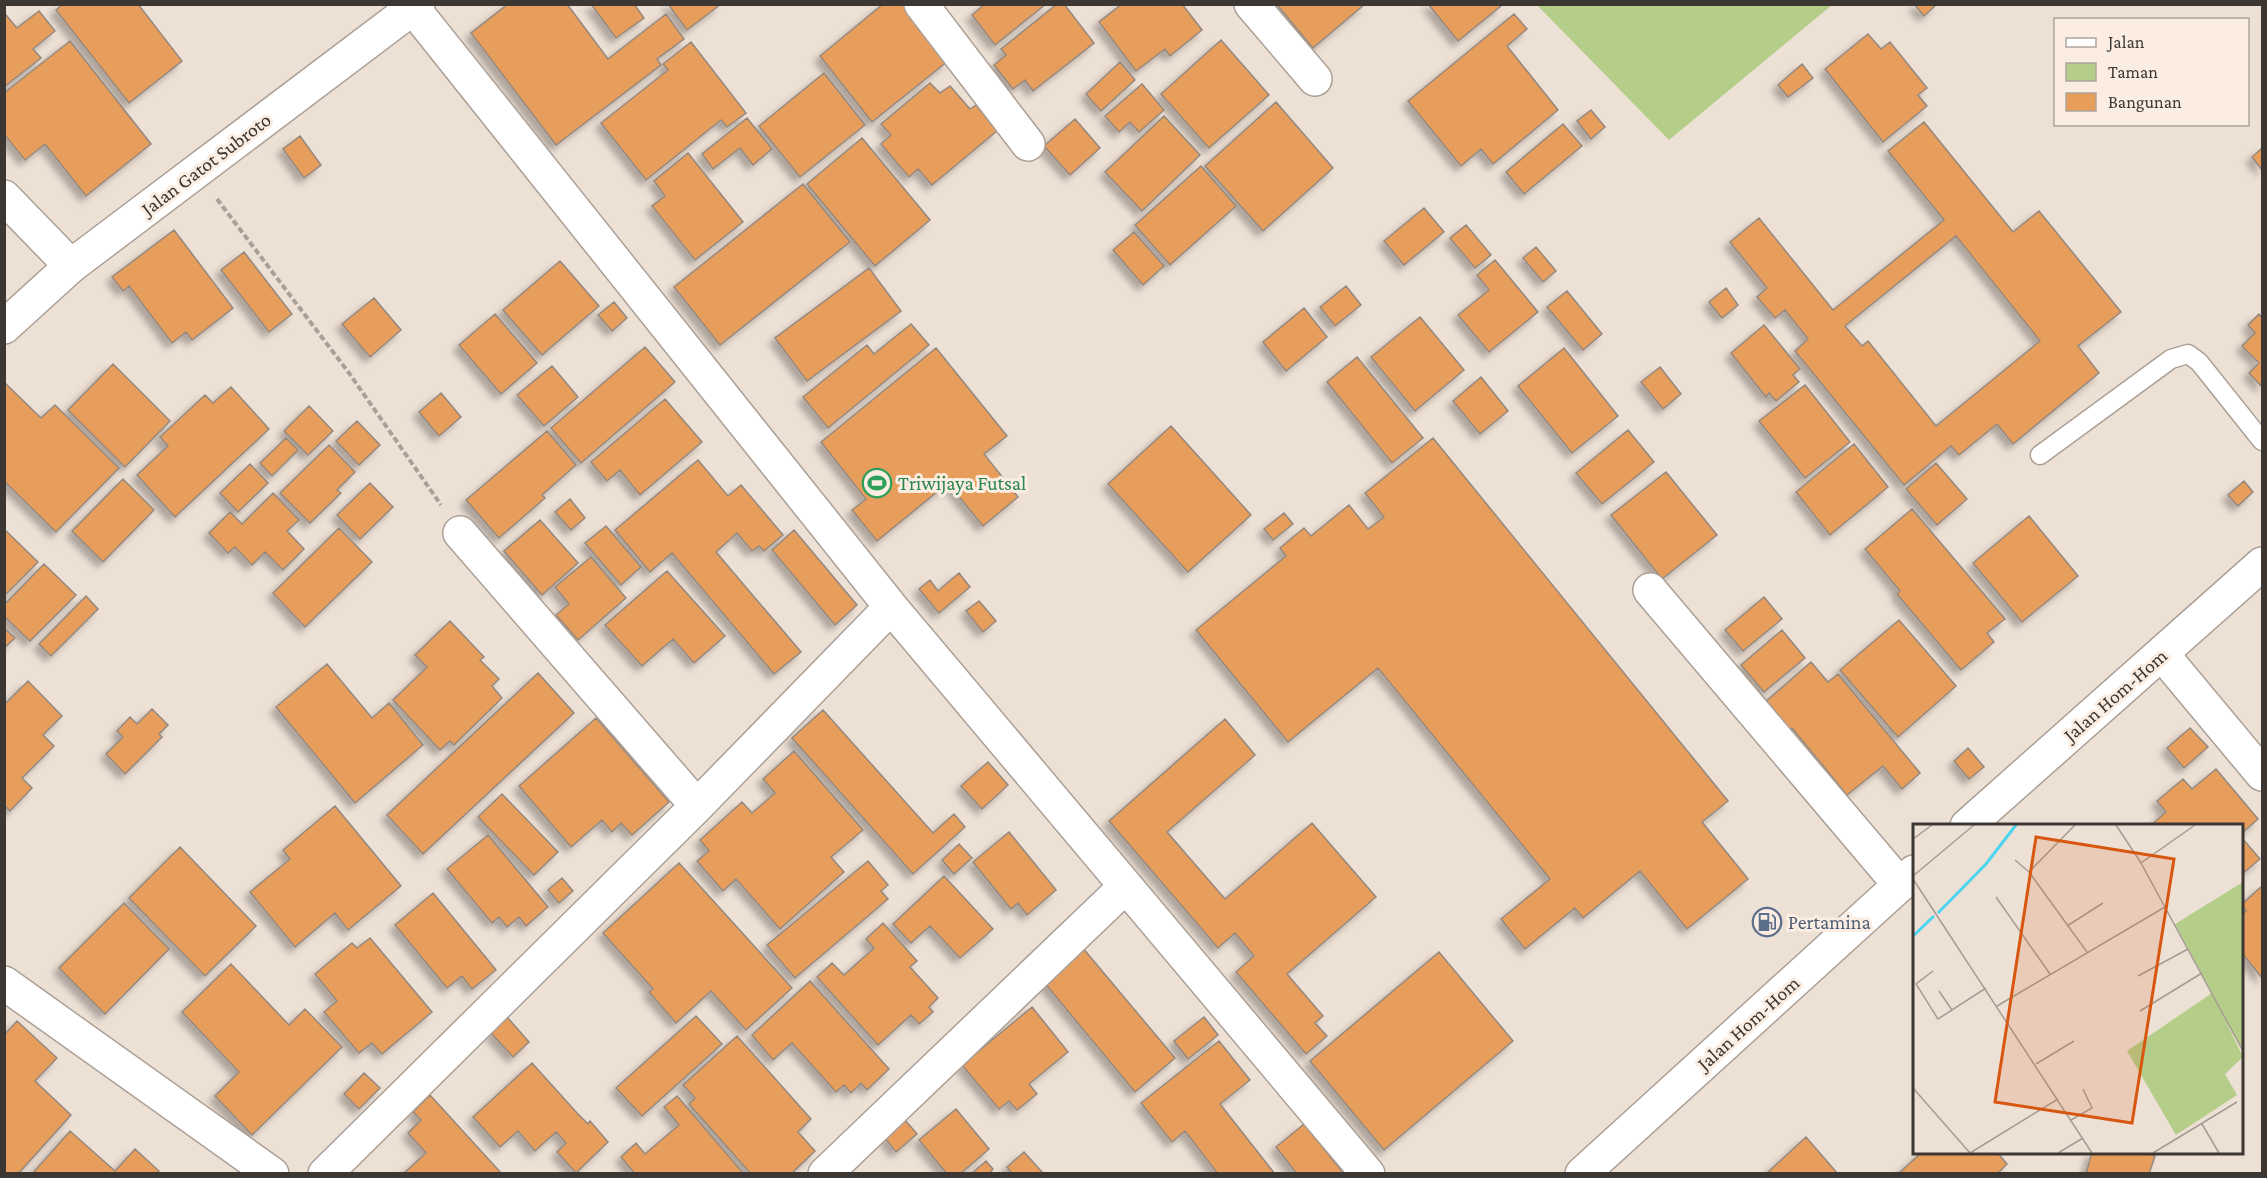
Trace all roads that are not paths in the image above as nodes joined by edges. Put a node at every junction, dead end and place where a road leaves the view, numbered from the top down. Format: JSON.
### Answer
{"nodes":[{"id":1,"x":921,"y":4,"type":"edge"},
{"id":2,"x":1251,"y":4,"type":"edge"},
{"id":3,"x":415,"y":6,"type":"edge"},
{"id":4,"x":1315,"y":79,"type":"dead end"},
{"id":5,"x":1028,"y":144,"type":"dead end"},
{"id":6,"x":4,"y":197,"type":"edge"},
{"id":7,"x":71,"y":266,"type":"junction"},
{"id":8,"x":4,"y":327,"type":"edge"},
{"id":9,"x":2262,"y":441,"type":"edge"},
{"id":10,"x":2040,"y":455,"type":"dead end"},
{"id":11,"x":460,"y":533,"type":"road end"},
{"id":12,"x":2262,"y":564,"type":"edge"},
{"id":13,"x":1650,"y":590,"type":"dead end"},
{"id":14,"x":891,"y":607,"type":"junction"},
{"id":15,"x":2162,"y":654,"type":"junction"},
{"id":16,"x":2262,"y":774,"type":"edge"},
{"id":17,"x":697,"y":806,"type":"junction"},
{"id":18,"x":1968,"y":824,"type":"edge"},
{"id":19,"x":1907,"y":878,"type":"edge"},
{"id":20,"x":1125,"y":887,"type":"junction"},
{"id":21,"x":4,"y":983,"type":"edge"},
{"id":22,"x":272,"y":1173,"type":"edge"},
{"id":23,"x":325,"y":1173,"type":"edge"},
{"id":24,"x":825,"y":1173,"type":"edge"},
{"id":25,"x":1368,"y":1173,"type":"edge"},
{"id":26,"x":1582,"y":1173,"type":"edge"}],
"edges":[{"from":1,"to":5,"type":"main road"},
{"from":2,"to":4,"type":"main road"},
{"from":3,"to":7,"type":"main road","name":"Jalan Gatot Subroto"},
{"from":3,"to":14,"type":"main road"},
{"from":6,"to":7,"type":"main road"},
{"from":7,"to":8,"type":"main road","name":"Jalan Gatot Subroto"},
{"from":9,"to":10,"type":"lane"},
{"from":11,"to":17,"type":"main road"},
{"from":12,"to":15,"type":"main road","name":"Jalan Hom-Hom"},
{"from":13,"to":19,"type":"main road"},
{"from":14,"to":17,"type":"main road"},
{"from":14,"to":20,"type":"main road"},
{"from":15,"to":16,"type":"main road"},
{"from":15,"to":18,"type":"main road","name":"Jalan Hom-Hom"},
{"from":17,"to":23,"type":"main road"},
{"from":19,"to":26,"type":"main road","name":"Jalan Hom-Hom"},
{"from":20,"to":24,"type":"main road"},
{"from":20,"to":25,"type":"main road"},
{"from":21,"to":22,"type":"main road"}]}
